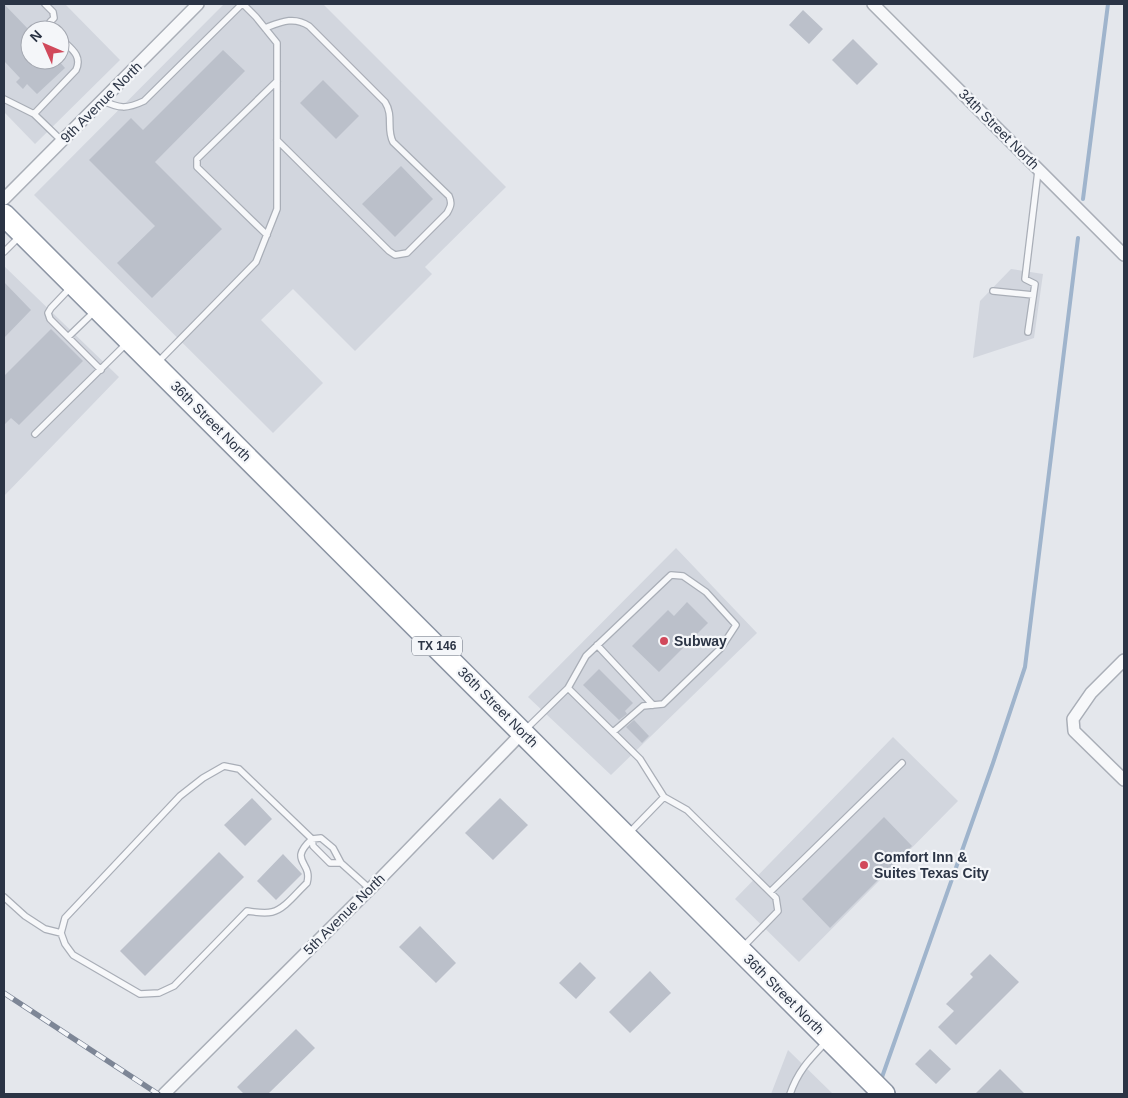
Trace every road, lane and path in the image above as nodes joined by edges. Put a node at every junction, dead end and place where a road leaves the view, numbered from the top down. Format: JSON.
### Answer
{"nodes":[{"id":1,"x":45,"y":4,"type":"edge"},
{"id":2,"x":198,"y":4,"type":"edge"},
{"id":3,"x":242,"y":4,"type":"edge"},
{"id":4,"x":873,"y":4,"type":"edge"},
{"id":5,"x":52,"y":20,"type":"edge"},
{"id":6,"x":266,"y":28,"type":"junction"},
{"id":7,"x":70,"y":48,"type":"edge"},
{"id":8,"x":277,"y":81,"type":"junction"},
{"id":9,"x":4,"y":99,"type":"edge"},
{"id":10,"x":102,"y":100,"type":"junction"},
{"id":11,"x":34,"y":114,"type":"junction"},
{"id":12,"x":277,"y":140,"type":"junction"},
{"id":13,"x":62,"y":141,"type":"junction"},
{"id":14,"x":1038,"y":168,"type":"junction"},
{"id":15,"x":4,"y":199,"type":"edge"},
{"id":16,"x":4,"y":215,"type":"edge"},
{"id":17,"x":23,"y":234,"type":"junction"},
{"id":18,"x":267,"y":235,"type":"junction"},
{"id":19,"x":4,"y":252,"type":"edge"},
{"id":20,"x":1124,"y":255,"type":"edge"},
{"id":21,"x":74,"y":285,"type":"junction"},
{"id":22,"x":993,"y":291,"type":"dead end"},
{"id":23,"x":1033,"y":295,"type":"junction"},
{"id":24,"x":98,"y":309,"type":"junction"},
{"id":25,"x":1028,"y":332,"type":"dead end"},
{"id":26,"x":68,"y":337,"type":"junction"},
{"id":27,"x":130,"y":341,"type":"junction"},
{"id":28,"x":154,"y":365,"type":"junction"},
{"id":29,"x":101,"y":370,"type":"junction"},
{"id":30,"x":35,"y":434,"type":"dead end"},
{"id":31,"x":597,"y":645,"type":"junction"},
{"id":32,"x":1124,"y":660,"type":"edge"},
{"id":33,"x":568,"y":688,"type":"junction"},
{"id":34,"x":653,"y":705,"type":"junction"},
{"id":35,"x":523,"y":732,"type":"junction"},
{"id":36,"x":613,"y":732,"type":"junction"},
{"id":37,"x":902,"y":763,"type":"dead end"},
{"id":38,"x":1124,"y":780,"type":"edge"},
{"id":39,"x":664,"y":797,"type":"junction"},
{"id":40,"x":626,"y":836,"type":"junction"},
{"id":41,"x":312,"y":839,"type":"junction"},
{"id":42,"x":340,"y":863,"type":"junction"},
{"id":43,"x":370,"y":889,"type":"junction"},
{"id":44,"x":770,"y":892,"type":"junction"},
{"id":45,"x":4,"y":897,"type":"edge"},
{"id":46,"x":61,"y":933,"type":"junction"},
{"id":47,"x":740,"y":950,"type":"junction"},
{"id":48,"x":829,"y":1039,"type":"junction"},
{"id":49,"x":164,"y":1094,"type":"edge"},
{"id":50,"x":790,"y":1094,"type":"edge"},
{"id":51,"x":884,"y":1094,"type":"edge"}],
"edges":[{"from":1,"to":5,"type":"lane"},
{"from":2,"to":10,"type":"street","name":"9th Avenue North"},
{"from":3,"to":6,"type":"lane"},
{"from":3,"to":10,"type":"lane"},
{"from":4,"to":14,"type":"street","name":"34th Street North"},
{"from":6,"to":8,"type":"lane"},
{"from":6,"to":12,"type":"lane"},
{"from":7,"to":11,"type":"lane"},
{"from":8,"to":12,"type":"lane"},
{"from":8,"to":18,"type":"lane"},
{"from":9,"to":11,"type":"lane"},
{"from":10,"to":13,"type":"street","name":"9th Avenue North"},
{"from":11,"to":13,"type":"lane"},
{"from":12,"to":18,"type":"lane"},
{"from":13,"to":15,"type":"street","name":"9th Avenue North"},
{"from":14,"to":20,"type":"street","name":"34th Street North"},
{"from":14,"to":23,"type":"lane"},
{"from":16,"to":17,"type":"highway","name":"36th Street North","number":"TX 146"},
{"from":17,"to":19,"type":"lane"},
{"from":17,"to":21,"type":"highway","name":"36th Street North","number":"TX 146"},
{"from":18,"to":28,"type":"lane"},
{"from":21,"to":24,"type":"highway","name":"36th Street North","number":"TX 146"},
{"from":21,"to":26,"type":"lane"},
{"from":22,"to":23,"type":"lane"},
{"from":23,"to":25,"type":"lane"},
{"from":24,"to":26,"type":"lane"},
{"from":24,"to":27,"type":"highway","name":"36th Street North","number":"TX 146"},
{"from":26,"to":29,"type":"lane"},
{"from":27,"to":28,"type":"highway","name":"36th Street North","number":"TX 146"},
{"from":27,"to":29,"type":"lane"},
{"from":28,"to":35,"type":"highway","name":"36th Street North","number":"TX 146"},
{"from":29,"to":30,"type":"lane"},
{"from":31,"to":33,"type":"lane"},
{"from":31,"to":34,"type":"lane"},
{"from":31,"to":34,"type":"lane"},
{"from":32,"to":38,"type":"street"},
{"from":33,"to":35,"type":"lane"},
{"from":33,"to":36,"type":"lane"},
{"from":34,"to":36,"type":"lane"},
{"from":35,"to":40,"type":"highway","name":"36th Street North","number":"TX 146"},
{"from":35,"to":43,"type":"street","name":"5th Avenue North"},
{"from":36,"to":39,"type":"lane"},
{"from":37,"to":44,"type":"lane"},
{"from":39,"to":40,"type":"lane"},
{"from":39,"to":44,"type":"lane"},
{"from":40,"to":47,"type":"highway","name":"36th Street North","number":"TX 146"},
{"from":41,"to":42,"type":"lane"},
{"from":41,"to":42,"type":"lane"},
{"from":41,"to":46,"type":"lane"},
{"from":41,"to":46,"type":"lane"},
{"from":42,"to":43,"type":"lane"},
{"from":43,"to":49,"type":"street","name":"5th Avenue North"},
{"from":44,"to":47,"type":"lane"},
{"from":45,"to":46,"type":"lane"},
{"from":47,"to":48,"type":"highway","name":"36th Street North","number":"TX 146"},
{"from":48,"to":50,"type":"lane"},
{"from":48,"to":51,"type":"highway","name":"36th Street North","number":"TX 146"}]}
